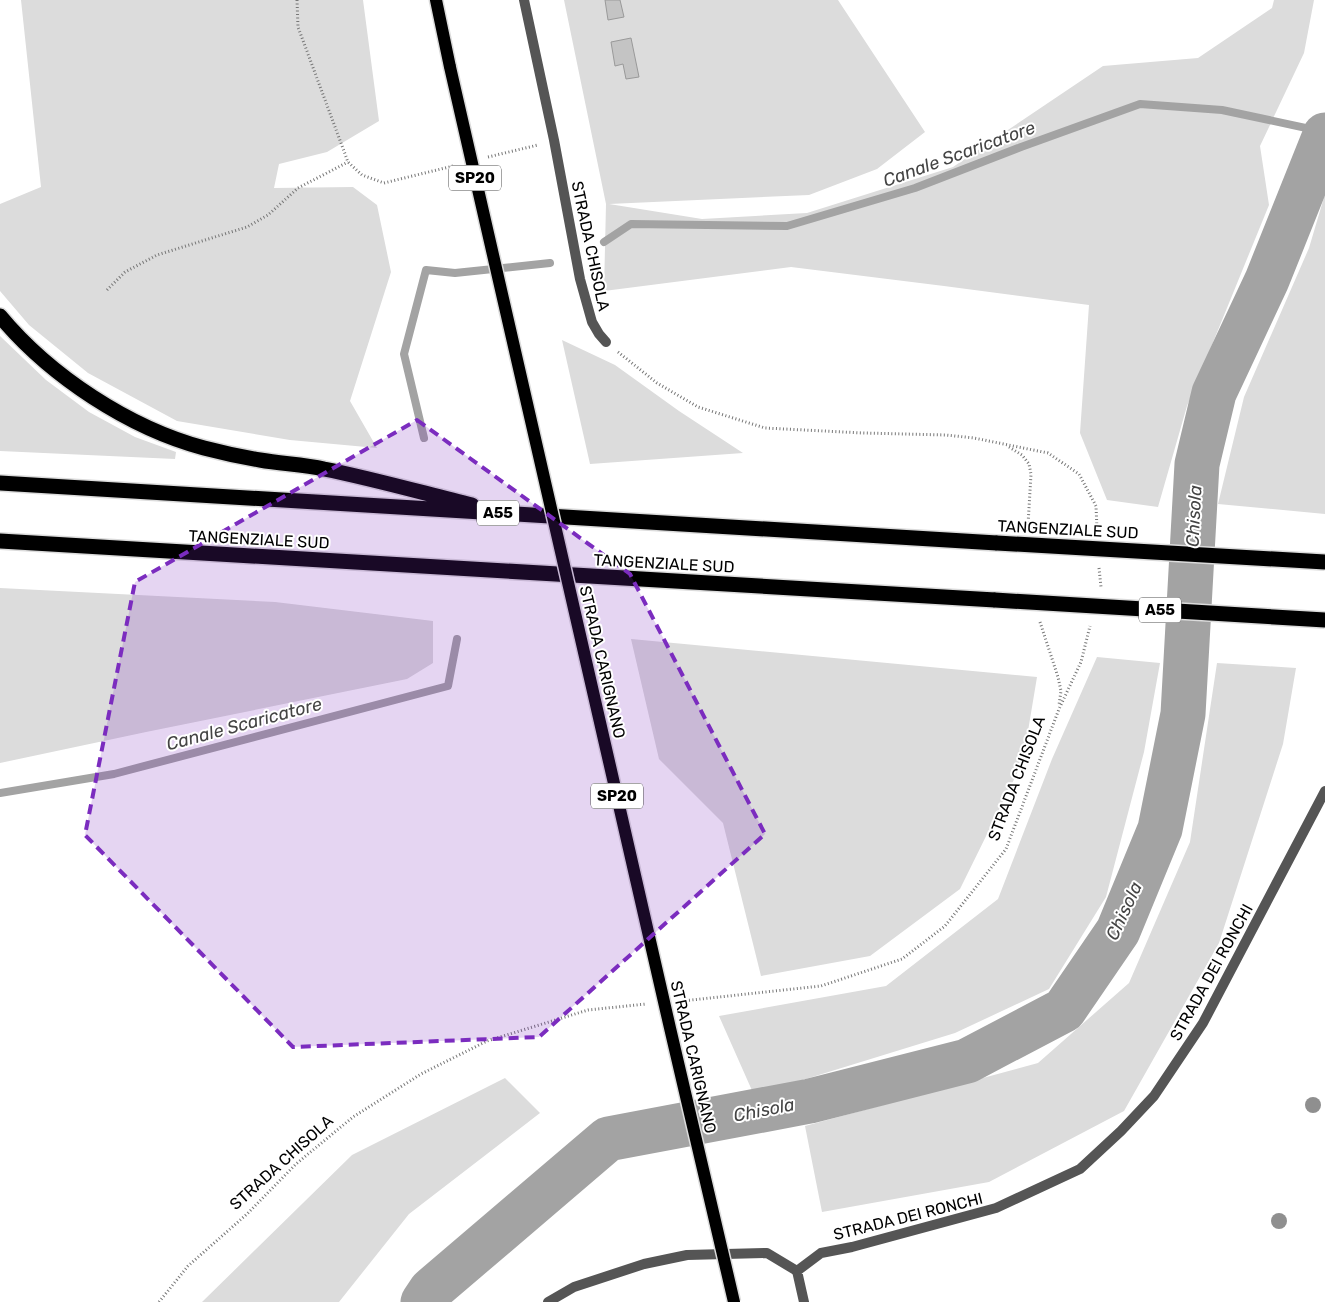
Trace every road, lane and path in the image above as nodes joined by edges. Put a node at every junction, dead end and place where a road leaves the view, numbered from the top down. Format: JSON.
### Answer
{"nodes":[{"id":1,"x":297,"y":0,"type":"edge"},
{"id":2,"x":436,"y":0,"type":"edge"},
{"id":3,"x":524,"y":0,"type":"edge"},
{"id":4,"x":554,"y":140,"type":"junction"},
{"id":5,"x":480,"y":159,"type":"dead end"},
{"id":6,"x":348,"y":162,"type":"junction"},
{"id":7,"x":461,"y":164,"type":"dead end"},
{"id":8,"x":107,"y":290,"type":"dead end"},
{"id":9,"x":0,"y":316,"type":"edge"},
{"id":10,"x":606,"y":342,"type":"joint"},
{"id":11,"x":0,"y":483,"type":"edge"},
{"id":12,"x":510,"y":514,"type":"junction"},
{"id":13,"x":1028,"y":526,"type":"dead end"},
{"id":14,"x":0,"y":541,"type":"edge"},
{"id":15,"x":1325,"y":562,"type":"edge"},
{"id":16,"x":1040,"y":620,"type":"dead end"},
{"id":17,"x":1325,"y":620,"type":"edge"},
{"id":18,"x":1325,"y":791,"type":"edge"},
{"id":19,"x":673,"y":1001,"type":"dead end"},
{"id":20,"x":654,"y":1003,"type":"dead end"},
{"id":21,"x":797,"y":1271,"type":"junction"},
{"id":22,"x":159,"y":1302,"type":"edge"},
{"id":23,"x":548,"y":1302,"type":"edge"},
{"id":24,"x":734,"y":1302,"type":"edge"},
{"id":25,"x":804,"y":1302,"type":"edge"}],
"edges":[{"from":1,"to":6,"type":"path"},
{"from":2,"to":24,"type":"main road","name":"STRADA CARIGNANO","number":"SP20","bridge":true},
{"from":3,"to":4,"type":"street","name":"STRADA CHISOLA"},
{"from":4,"to":5,"type":"path"},
{"from":4,"to":10,"type":"street","name":"STRADA CHISOLA"},
{"from":6,"to":7,"type":"path"},
{"from":6,"to":8,"type":"path"},
{"from":9,"to":12,"type":"highway"},
{"from":10,"to":13,"type":"path"},
{"from":11,"to":12,"type":"highway","name":"TANGENZIALE SUD","number":"A55"},
{"from":12,"to":15,"type":"highway","name":"TANGENZIALE SUD","number":"A55","bridge":true},
{"from":14,"to":17,"type":"highway","name":"TANGENZIALE SUD","number":"A55","bridge":true},
{"from":16,"to":19,"type":"path","name":"STRADA CHISOLA"},
{"from":18,"to":21,"type":"street","name":"STRADA DEI RONCHI"},
{"from":20,"to":22,"type":"path","name":"STRADA CHISOLA"},
{"from":21,"to":23,"type":"street"},
{"from":21,"to":25,"type":"street"}]}
